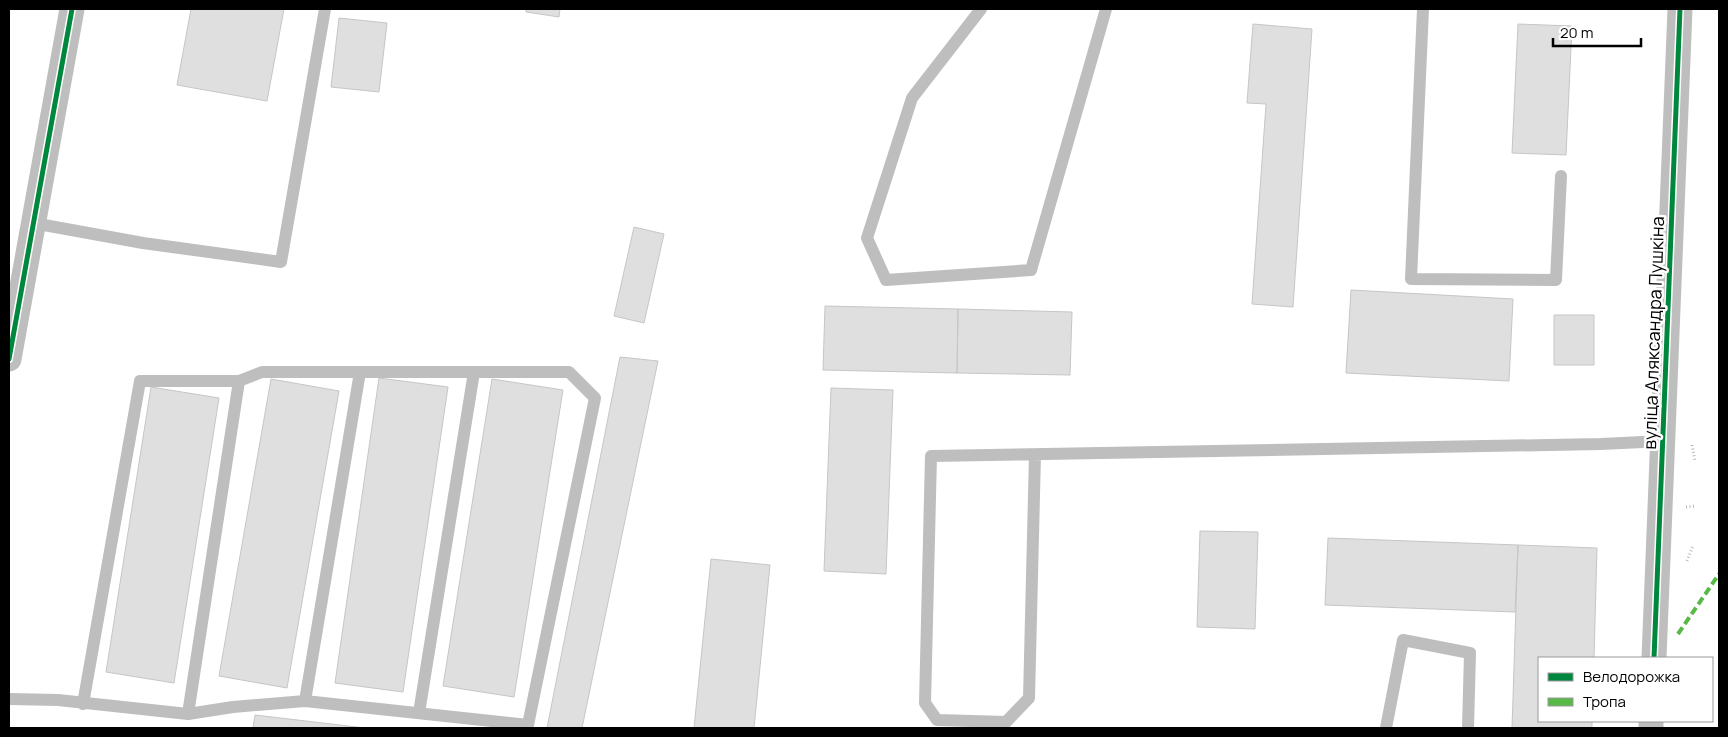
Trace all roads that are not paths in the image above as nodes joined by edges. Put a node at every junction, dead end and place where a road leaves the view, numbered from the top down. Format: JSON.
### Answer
{"nodes":[{"id":1,"x":72,"y":9,"type":"edge"},
{"id":2,"x":325,"y":9,"type":"edge"},
{"id":3,"x":981,"y":9,"type":"edge"},
{"id":4,"x":1106,"y":9,"type":"edge"},
{"id":5,"x":1423,"y":9,"type":"edge"},
{"id":6,"x":1680,"y":9,"type":"edge"},
{"id":7,"x":1561,"y":176,"type":"dead end"},
{"id":8,"x":33,"y":223,"type":"junction"},
{"id":9,"x":10,"y":346,"type":"edge"},
{"id":10,"x":360,"y":372,"type":"junction"},
{"id":11,"x":474,"y":372,"type":"junction"},
{"id":12,"x":239,"y":382,"type":"junction"},
{"id":13,"x":1664,"y":441,"type":"junction"},
{"id":14,"x":1035,"y":455,"type":"junction"},
{"id":15,"x":1654,"y":657,"type":"edge"},
{"id":16,"x":9,"y":700,"type":"edge"},
{"id":17,"x":305,"y":701,"type":"junction"},
{"id":18,"x":83,"y":704,"type":"junction"},
{"id":19,"x":418,"y":713,"type":"junction"},
{"id":20,"x":188,"y":714,"type":"junction"},
{"id":21,"x":1386,"y":728,"type":"edge"},
{"id":22,"x":1468,"y":728,"type":"edge"}],
"edges":[{"from":1,"to":8,"type":"street"},
{"from":2,"to":8,"type":"lane"},
{"from":3,"to":4,"type":"lane"},
{"from":5,"to":7,"type":"lane"},
{"from":6,"to":13,"type":"street","name":"вуліца Аляксандра Пушкіна"},
{"from":8,"to":9,"type":"street"},
{"from":10,"to":11,"type":"lane"},
{"from":10,"to":12,"type":"lane"},
{"from":10,"to":17,"type":"lane"},
{"from":11,"to":19,"type":"lane"},
{"from":11,"to":19,"type":"lane"},
{"from":12,"to":18,"type":"lane"},
{"from":12,"to":20,"type":"lane"},
{"from":13,"to":14,"type":"lane"},
{"from":13,"to":15,"type":"street","name":"вуліца Аляксандра Пушкіна"},
{"from":14,"to":14,"type":"lane"},
{"from":16,"to":18,"type":"lane"},
{"from":17,"to":19,"type":"lane"},
{"from":17,"to":20,"type":"lane"},
{"from":18,"to":20,"type":"lane"},
{"from":21,"to":22,"type":"lane"}]}
